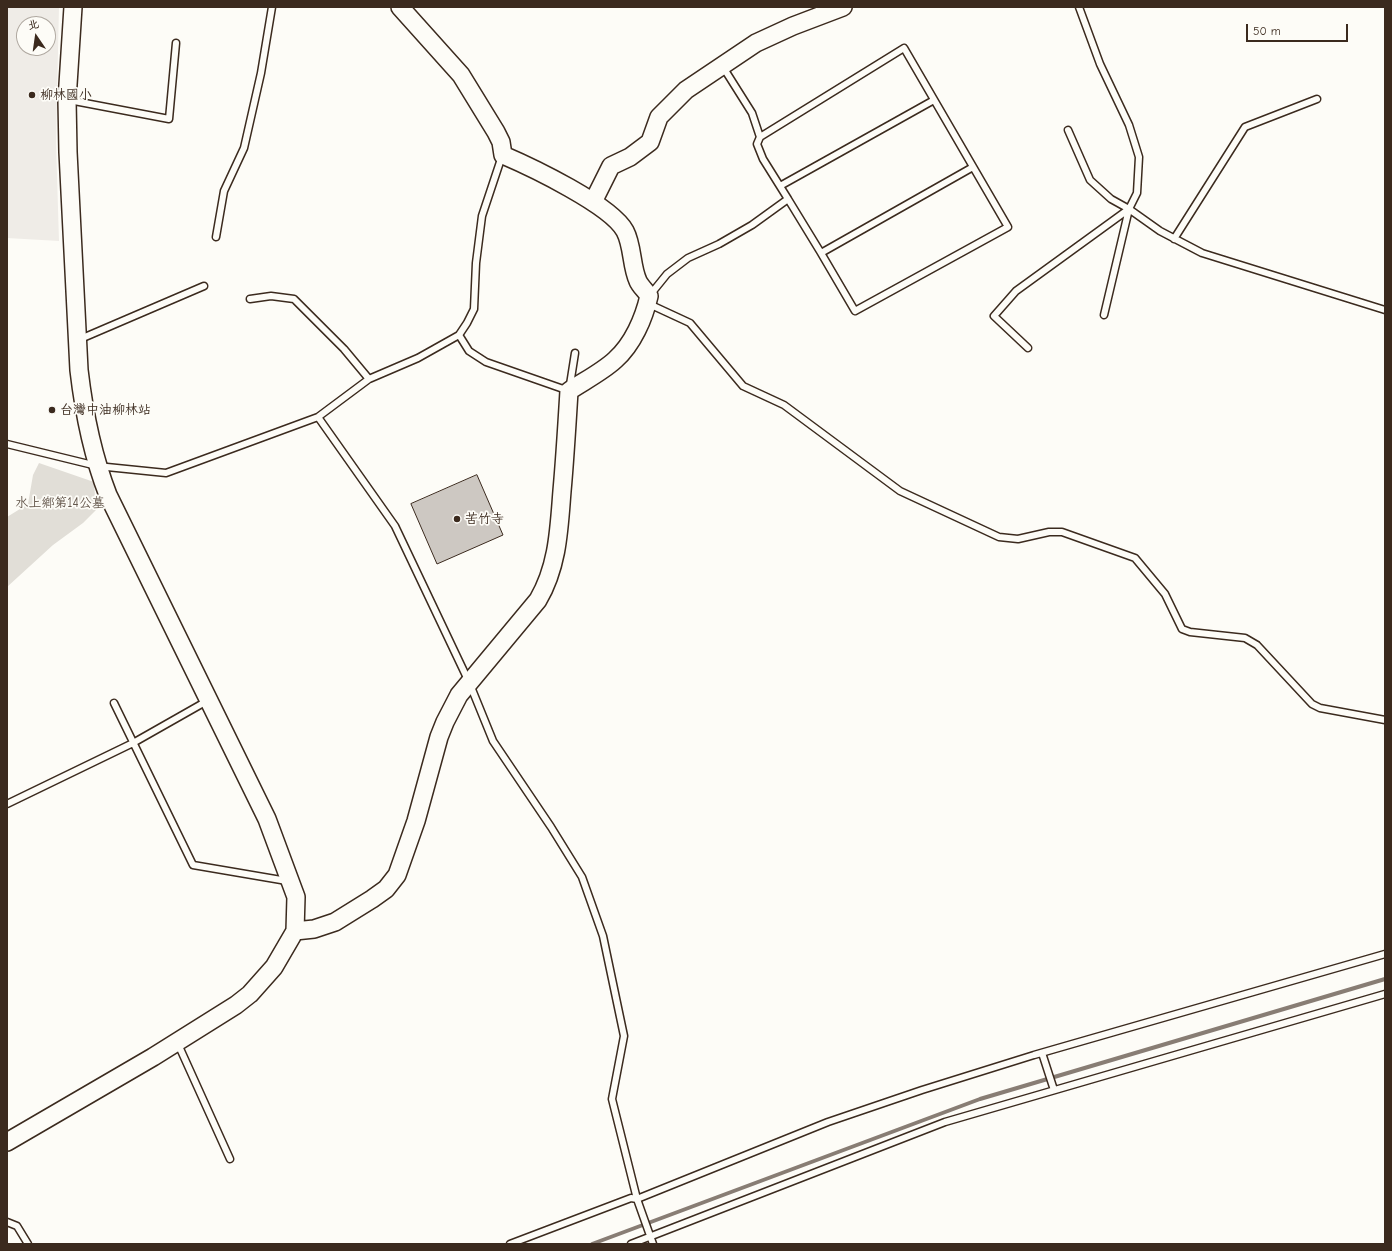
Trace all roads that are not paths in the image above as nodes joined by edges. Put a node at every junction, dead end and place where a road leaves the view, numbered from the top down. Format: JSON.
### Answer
{"nodes":[{"id":1,"x":73,"y":7,"type":"edge"},
{"id":2,"x":272,"y":7,"type":"edge"},
{"id":3,"x":400,"y":7,"type":"edge"},
{"id":4,"x":843,"y":7,"type":"edge"},
{"id":5,"x":1079,"y":7,"type":"edge"},
{"id":6,"x":176,"y":43,"type":"dead end"},
{"id":7,"x":722,"y":65,"type":"junction"},
{"id":8,"x":1317,"y":99,"type":"dead end"},
{"id":9,"x":67,"y":100,"type":"junction"},
{"id":10,"x":934,"y":100,"type":"junction"},
{"id":11,"x":1068,"y":130,"type":"dead end"},
{"id":12,"x":760,"y":137,"type":"junction"},
{"id":13,"x":502,"y":155,"type":"junction"},
{"id":14,"x":973,"y":168,"type":"junction"},
{"id":15,"x":780,"y":186,"type":"junction"},
{"id":16,"x":788,"y":199,"type":"junction"},
{"id":17,"x":593,"y":202,"type":"junction"},
{"id":18,"x":1130,"y":209,"type":"junction"},
{"id":19,"x":216,"y":237,"type":"dead end"},
{"id":20,"x":1174,"y":239,"type":"junction"},
{"id":21,"x":821,"y":253,"type":"junction"},
{"id":22,"x":204,"y":286,"type":"dead end"},
{"id":23,"x":648,"y":299,"type":"junction"},
{"id":24,"x":250,"y":300,"type":"dead end"},
{"id":25,"x":1385,"y":310,"type":"edge"},
{"id":26,"x":1104,"y":315,"type":"dead end"},
{"id":27,"x":459,"y":335,"type":"junction"},
{"id":28,"x":78,"y":340,"type":"junction"},
{"id":29,"x":1028,"y":348,"type":"dead end"},
{"id":30,"x":575,"y":353,"type":"dead end"},
{"id":31,"x":369,"y":379,"type":"junction"},
{"id":32,"x":570,"y":391,"type":"junction"},
{"id":33,"x":318,"y":417,"type":"junction"},
{"id":34,"x":7,"y":444,"type":"edge"},
{"id":35,"x":97,"y":466,"type":"junction"},
{"id":36,"x":469,"y":682,"type":"junction"},
{"id":37,"x":209,"y":700,"type":"junction"},
{"id":38,"x":114,"y":703,"type":"dead end"},
{"id":39,"x":1385,"y":720,"type":"edge"},
{"id":40,"x":133,"y":743,"type":"junction"},
{"id":41,"x":7,"y":804,"type":"edge"},
{"id":42,"x":291,"y":882,"type":"junction"},
{"id":43,"x":296,"y":931,"type":"junction"},
{"id":44,"x":1385,"y":954,"type":"edge"},
{"id":45,"x":1385,"y":994,"type":"edge"},
{"id":46,"x":177,"y":1042,"type":"junction"},
{"id":47,"x":1042,"y":1053,"type":"junction"},
{"id":48,"x":1054,"y":1090,"type":"junction"},
{"id":49,"x":7,"y":1142,"type":"edge"},
{"id":50,"x":230,"y":1159,"type":"dead end"},
{"id":51,"x":636,"y":1199,"type":"junction"},
{"id":52,"x":7,"y":1222,"type":"edge"},
{"id":53,"x":650,"y":1235,"type":"junction"},
{"id":54,"x":28,"y":1244,"type":"edge"},
{"id":55,"x":510,"y":1244,"type":"edge"},
{"id":56,"x":631,"y":1244,"type":"edge"},
{"id":57,"x":653,"y":1244,"type":"edge"}],
"edges":[{"from":1,"to":9,"type":"street"},
{"from":2,"to":19,"type":"lane"},
{"from":3,"to":13,"type":"street"},
{"from":4,"to":7,"type":"street"},
{"from":5,"to":18,"type":"lane"},
{"from":6,"to":9,"type":"lane"},
{"from":7,"to":12,"type":"lane"},
{"from":7,"to":17,"type":"street"},
{"from":8,"to":20,"type":"lane"},
{"from":9,"to":28,"type":"street"},
{"from":10,"to":12,"type":"lane"},
{"from":10,"to":14,"type":"lane"},
{"from":10,"to":15,"type":"lane"},
{"from":11,"to":18,"type":"lane"},
{"from":12,"to":15,"type":"lane"},
{"from":13,"to":17,"type":"street"},
{"from":13,"to":27,"type":"lane"},
{"from":14,"to":21,"type":"lane"},
{"from":14,"to":21,"type":"lane"},
{"from":15,"to":16,"type":"lane"},
{"from":16,"to":21,"type":"lane"},
{"from":16,"to":23,"type":"lane"},
{"from":17,"to":23,"type":"street"},
{"from":18,"to":20,"type":"lane"},
{"from":18,"to":26,"type":"lane"},
{"from":18,"to":29,"type":"lane"},
{"from":20,"to":25,"type":"lane"},
{"from":22,"to":28,"type":"lane"},
{"from":23,"to":32,"type":"street"},
{"from":23,"to":39,"type":"lane"},
{"from":24,"to":31,"type":"lane"},
{"from":27,"to":31,"type":"lane"},
{"from":27,"to":32,"type":"lane"},
{"from":28,"to":35,"type":"street"},
{"from":30,"to":32,"type":"lane"},
{"from":31,"to":33,"type":"lane"},
{"from":32,"to":36,"type":"street"},
{"from":33,"to":35,"type":"lane"},
{"from":33,"to":36,"type":"lane"},
{"from":34,"to":35,"type":"lane"},
{"from":35,"to":37,"type":"street"},
{"from":36,"to":43,"type":"street"},
{"from":36,"to":51,"type":"lane"},
{"from":37,"to":40,"type":"lane"},
{"from":37,"to":42,"type":"street"},
{"from":38,"to":40,"type":"lane"},
{"from":40,"to":41,"type":"lane"},
{"from":40,"to":42,"type":"lane"},
{"from":42,"to":43,"type":"street"},
{"from":43,"to":46,"type":"street"},
{"from":44,"to":47,"type":"lane"},
{"from":45,"to":48,"type":"lane"},
{"from":46,"to":49,"type":"street"},
{"from":46,"to":50,"type":"lane"},
{"from":47,"to":48,"type":"lane"},
{"from":47,"to":51,"type":"lane"},
{"from":48,"to":53,"type":"lane"},
{"from":51,"to":53,"type":"lane"},
{"from":51,"to":55,"type":"lane"},
{"from":52,"to":54,"type":"lane"},
{"from":53,"to":56,"type":"lane"},
{"from":53,"to":57,"type":"lane"}]}
